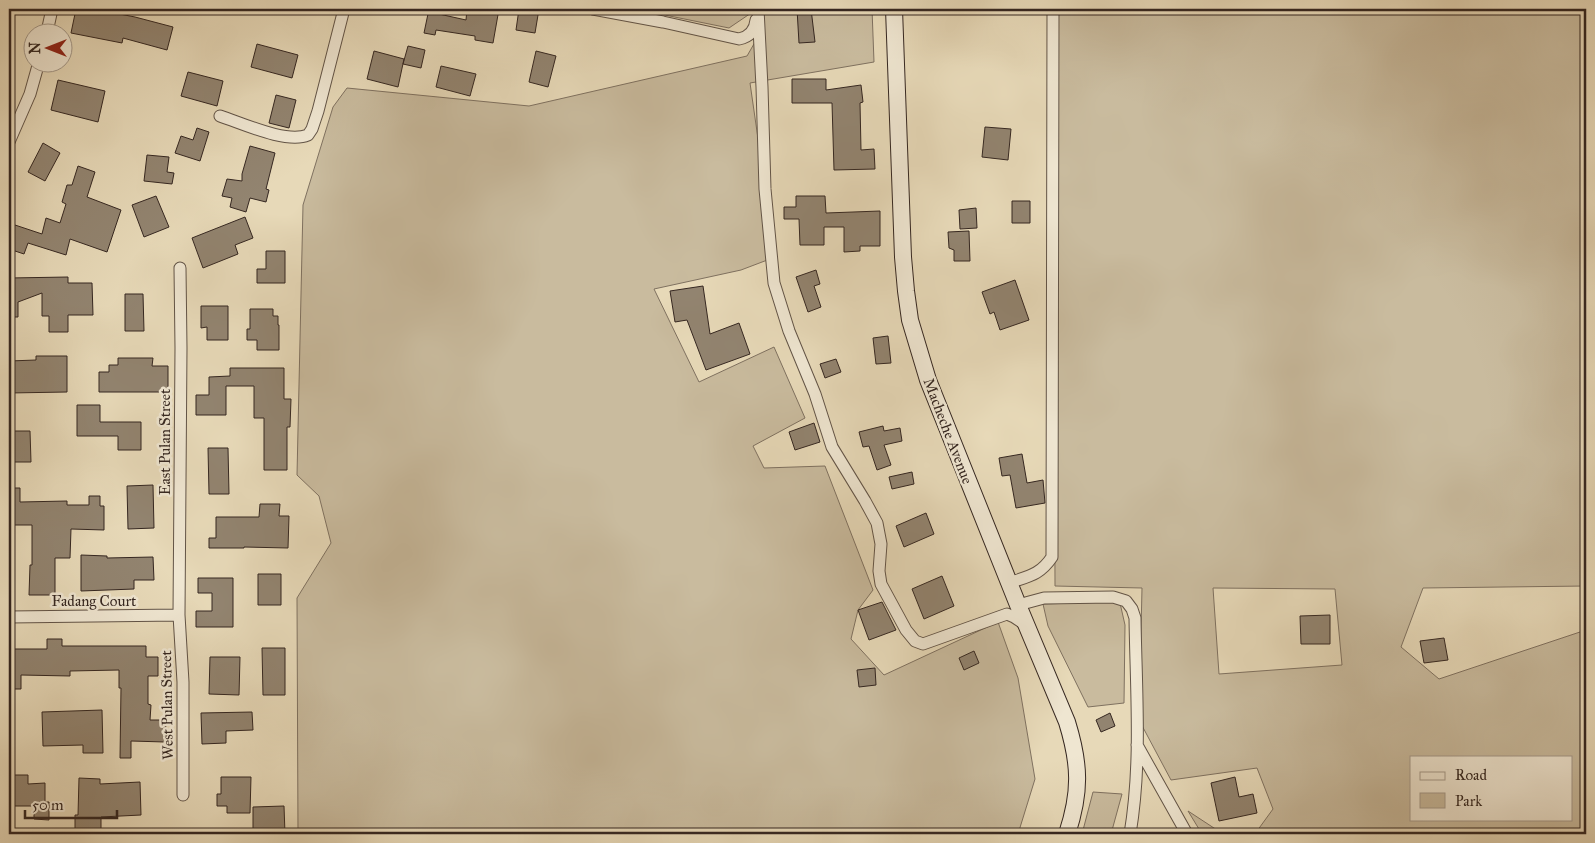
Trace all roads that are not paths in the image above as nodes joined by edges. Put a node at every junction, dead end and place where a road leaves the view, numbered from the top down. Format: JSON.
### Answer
{"nodes":[{"id":1,"x":52,"y":9,"type":"edge"},
{"id":2,"x":344,"y":9,"type":"edge"},
{"id":3,"x":593,"y":9,"type":"edge"},
{"id":4,"x":757,"y":9,"type":"edge"},
{"id":5,"x":894,"y":9,"type":"edge"},
{"id":6,"x":1053,"y":9,"type":"edge"},
{"id":7,"x":49,"y":22,"type":"edge"},
{"id":8,"x":36,"y":72,"type":"edge"},
{"id":9,"x":220,"y":116,"type":"dead end"},
{"id":10,"x":9,"y":142,"type":"edge"},
{"id":11,"x":180,"y":268,"type":"dead end"},
{"id":12,"x":1009,"y":583,"type":"junction"},
{"id":13,"x":1018,"y":606,"type":"junction"},
{"id":14,"x":179,"y":616,"type":"junction"},
{"id":15,"x":9,"y":617,"type":"edge"},
{"id":16,"x":1027,"y":626,"type":"junction"},
{"id":17,"x":1137,"y":745,"type":"junction"},
{"id":18,"x":183,"y":795,"type":"dead end"},
{"id":19,"x":1067,"y":834,"type":"edge"},
{"id":20,"x":1130,"y":834,"type":"edge"},
{"id":21,"x":1187,"y":834,"type":"edge"}],
"edges":[{"from":1,"to":7,"type":"street"},
{"from":2,"to":9,"type":"street"},
{"from":3,"to":4,"type":"street"},
{"from":4,"to":16,"type":"street"},
{"from":5,"to":12,"type":"main road","name":"Macheche Avenue"},
{"from":6,"to":12,"type":"street"},
{"from":8,"to":10,"type":"street"},
{"from":11,"to":14,"type":"street","name":"East Pulan Street"},
{"from":12,"to":13,"type":"main road","name":"Macheche Avenue"},
{"from":13,"to":16,"type":"main road","name":"Macheche Avenue"},
{"from":13,"to":17,"type":"street"},
{"from":14,"to":15,"type":"street","name":"Fadang Court"},
{"from":14,"to":18,"type":"street","name":"West Pulan Street"},
{"from":16,"to":19,"type":"main road","name":"Macheche Avenue"},
{"from":17,"to":20,"type":"street"},
{"from":17,"to":21,"type":"street"}]}
